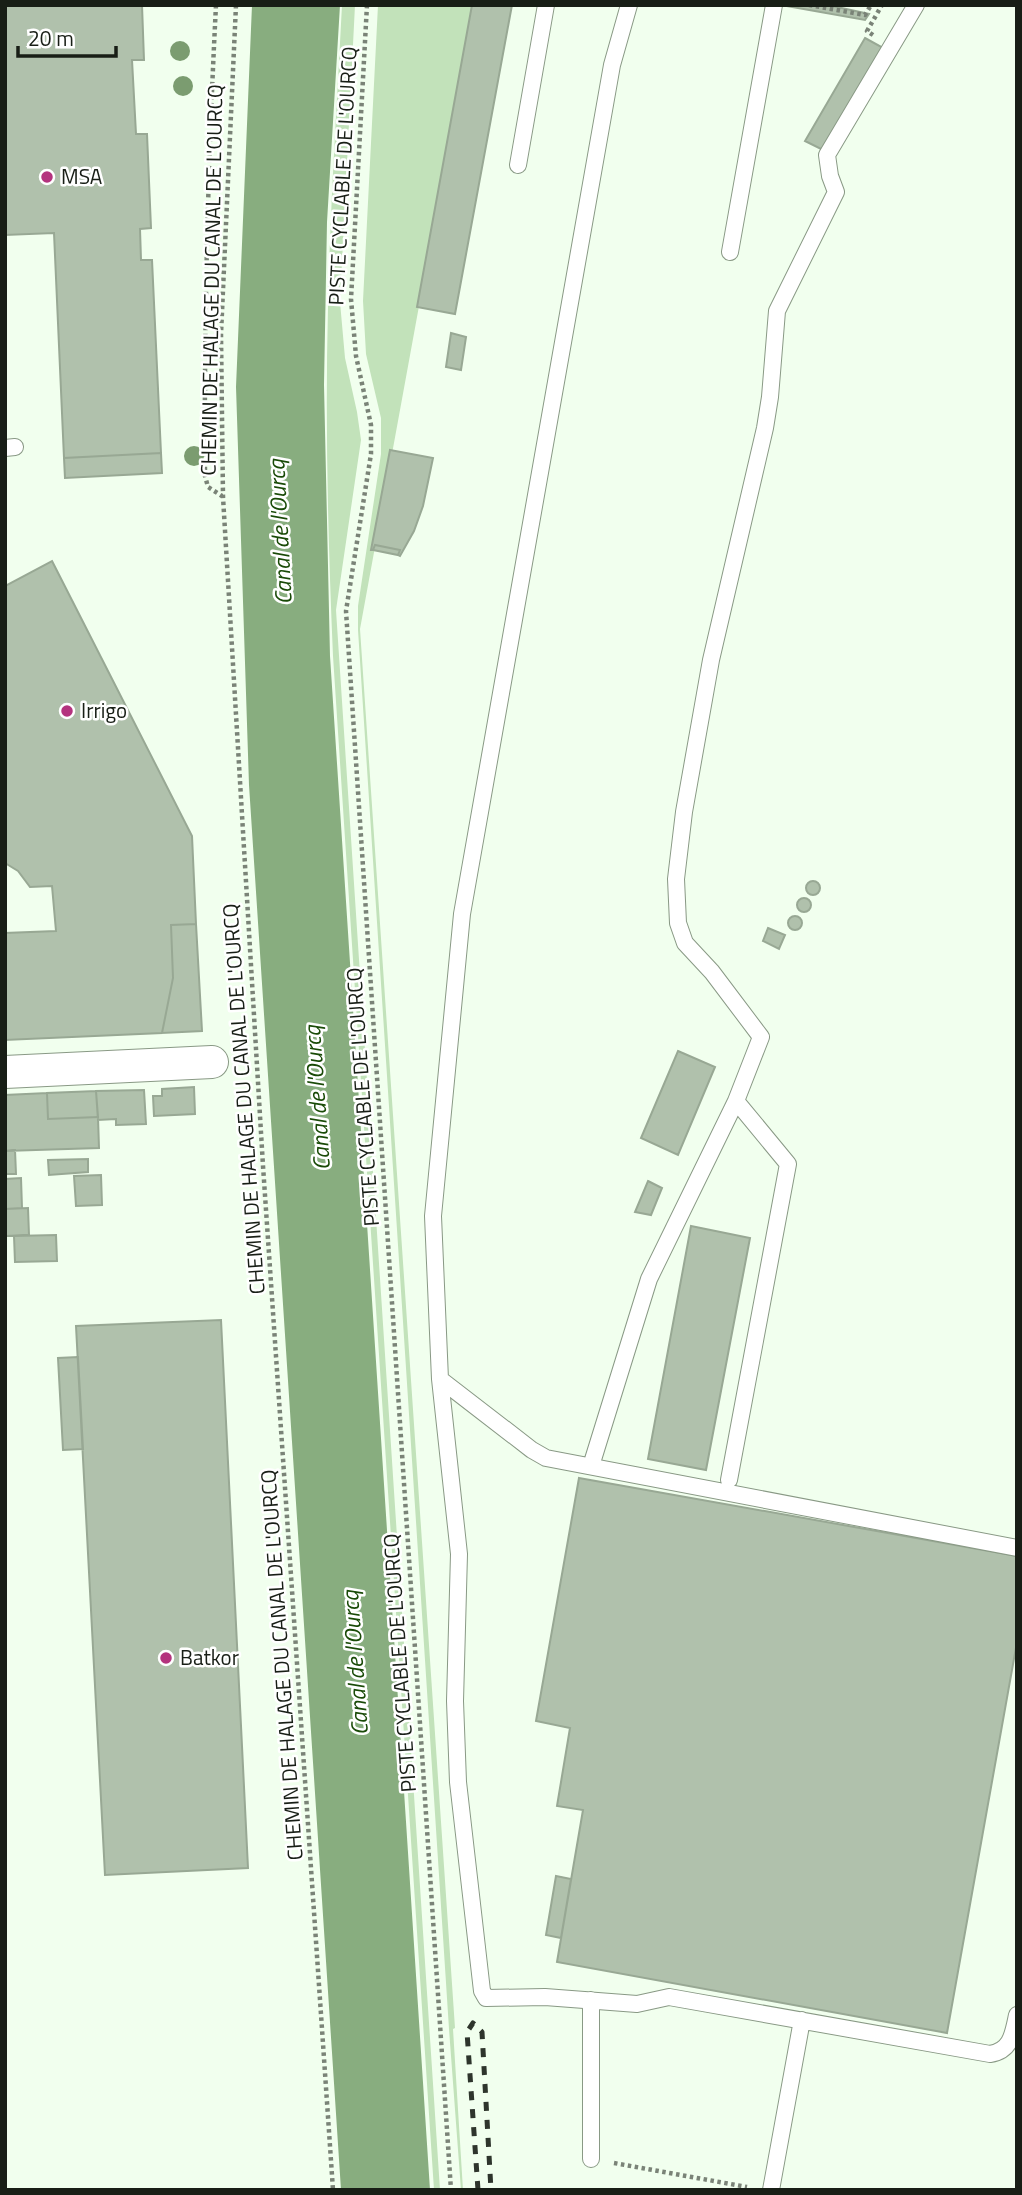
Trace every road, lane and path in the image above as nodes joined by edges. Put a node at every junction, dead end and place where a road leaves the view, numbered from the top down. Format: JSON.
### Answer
{"nodes":[{"id":1,"x":216,"y":5,"type":"edge"},
{"id":2,"x":236,"y":5,"type":"edge"},
{"id":3,"x":367,"y":5,"type":"edge"},
{"id":4,"x":547,"y":5,"type":"edge"},
{"id":5,"x":629,"y":5,"type":"edge"},
{"id":6,"x":774,"y":5,"type":"edge"},
{"id":7,"x":809,"y":5,"type":"edge"},
{"id":8,"x":871,"y":5,"type":"edge"},
{"id":9,"x":883,"y":5,"type":"edge"},
{"id":10,"x":916,"y":5,"type":"edge"},
{"id":11,"x":867,"y":31,"type":"dead end"},
{"id":12,"x":518,"y":165,"type":"dead end"},
{"id":13,"x":730,"y":252,"type":"dead end"},
{"id":14,"x":223,"y":497,"type":"junction"},
{"id":15,"x":212,"y":1062,"type":"dead end"},
{"id":16,"x":5,"y":1072,"type":"edge"},
{"id":17,"x":736,"y":1101,"type":"junction"},
{"id":18,"x":440,"y":1379,"type":"junction"},
{"id":19,"x":591,"y":1466,"type":"junction"},
{"id":20,"x":729,"y":1480,"type":"dead end"},
{"id":21,"x":1017,"y":1548,"type":"edge"},
{"id":22,"x":591,"y":2000,"type":"junction"},
{"id":23,"x":1017,"y":2015,"type":"edge"},
{"id":24,"x":802,"y":2020,"type":"junction"},
{"id":25,"x":591,"y":2159,"type":"joint"},
{"id":26,"x":764,"y":2189,"type":"edge"},
{"id":27,"x":332,"y":2190,"type":"edge"},
{"id":28,"x":451,"y":2190,"type":"edge"}],
"edges":[{"from":1,"to":14,"type":"path"},
{"from":2,"to":14,"type":"path","name":"CHEMIN DE HALAGE DU CANAL DE L'OURCQ"},
{"from":3,"to":28,"type":"path","name":"PISTE CYCLABLE DE L'OURCQ"},
{"from":4,"to":12,"type":"lane"},
{"from":5,"to":18,"type":"lane"},
{"from":6,"to":13,"type":"lane"},
{"from":7,"to":8,"type":"path"},
{"from":9,"to":11,"type":"path"},
{"from":10,"to":17,"type":"lane"},
{"from":14,"to":27,"type":"path","name":"CHEMIN DE HALAGE DU CANAL DE L'OURCQ"},
{"from":15,"to":16,"type":"street"},
{"from":17,"to":19,"type":"lane"},
{"from":17,"to":20,"type":"lane"},
{"from":18,"to":19,"type":"lane"},
{"from":18,"to":22,"type":"lane"},
{"from":19,"to":21,"type":"lane"},
{"from":22,"to":24,"type":"lane"},
{"from":22,"to":25,"type":"lane"},
{"from":23,"to":24,"type":"lane"},
{"from":24,"to":26,"type":"lane"},
{"from":25,"to":26,"type":"path"}]}
